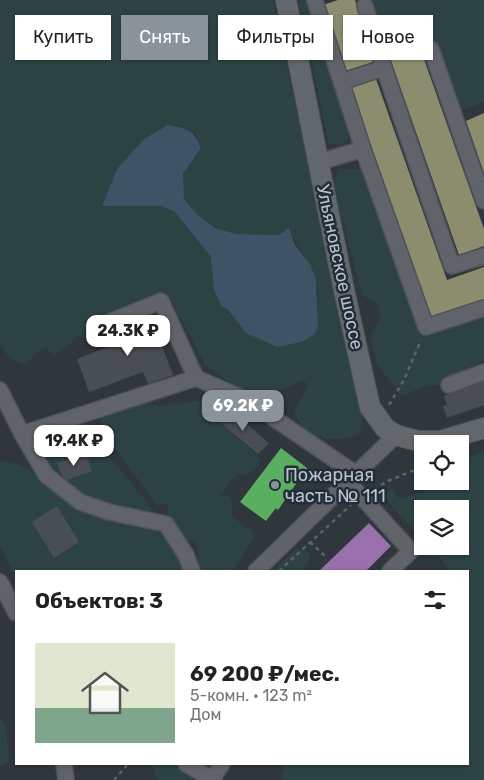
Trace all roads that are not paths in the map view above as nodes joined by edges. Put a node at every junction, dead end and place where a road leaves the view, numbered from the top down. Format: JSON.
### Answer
{"nodes":[{"id":1,"x":286,"y":0,"type":"edge"},
{"id":2,"x":314,"y":1,"type":"edge"},
{"id":3,"x":365,"y":6,"type":"dead end"},
{"id":4,"x":433,"y":55,"type":"edge"},
{"id":5,"x":384,"y":68,"type":"junction"},
{"id":6,"x":342,"y":82,"type":"junction"},
{"id":7,"x":363,"y":149,"type":"junction"},
{"id":8,"x":319,"y":162,"type":"junction"},
{"id":9,"x":484,"y":201,"type":"edge"},
{"id":10,"x":484,"y":256,"type":"edge"},
{"id":11,"x":484,"y":308,"type":"edge"},
{"id":12,"x":97,"y":327,"type":"dead end"},
{"id":13,"x":484,"y":372,"type":"edge"},
{"id":14,"x":196,"y":378,"type":"junction"},
{"id":15,"x":449,"y":386,"type":"dead end"},
{"id":16,"x":0,"y":390,"type":"edge"},
{"id":17,"x":484,"y":428,"type":"edge"},
{"id":18,"x":22,"y":434,"type":"junction"},
{"id":19,"x":396,"y":435,"type":"junction"},
{"id":20,"x":352,"y":478,"type":"junction"},
{"id":21,"x":192,"y":570,"type":"edge"},
{"id":22,"x":257,"y":570,"type":"edge"},
{"id":23,"x":391,"y":570,"type":"edge"},
{"id":24,"x":0,"y":582,"type":"edge"},
{"id":25,"x":15,"y":611,"type":"edge"},
{"id":26,"x":64,"y":765,"type":"edge"},
{"id":27,"x":188,"y":765,"type":"edge"},
{"id":28,"x":221,"y":765,"type":"edge"},
{"id":29,"x":213,"y":779,"type":"edge"},
{"id":30,"x":66,"y":780,"type":"edge"}],
"edges":[{"from":1,"to":8,"type":"main road","name":"Ульяновское шоссе"},
{"from":2,"to":6,"type":"street"},
{"from":3,"to":5,"type":"street"},
{"from":4,"to":9,"type":"street"},
{"from":5,"to":6,"type":"street"},
{"from":5,"to":10,"type":"street"},
{"from":6,"to":7,"type":"street"},
{"from":7,"to":8,"type":"street"},
{"from":7,"to":11,"type":"street"},
{"from":8,"to":19,"type":"main road","name":"Ульяновское шоссе"},
{"from":12,"to":14,"type":"street"},
{"from":13,"to":15,"type":"street"},
{"from":14,"to":18,"type":"street"},
{"from":14,"to":20,"type":"street"},
{"from":16,"to":18,"type":"street"},
{"from":17,"to":19,"type":"main road","name":"Ульяновское шоссе"},
{"from":18,"to":21,"type":"street"},
{"from":19,"to":20,"type":"street"},
{"from":20,"to":22,"type":"street"},
{"from":20,"to":23,"type":"street"},
{"from":24,"to":25,"type":"street"},
{"from":26,"to":30,"type":"street"},
{"from":27,"to":29,"type":"street"},
{"from":28,"to":29,"type":"street"}]}
